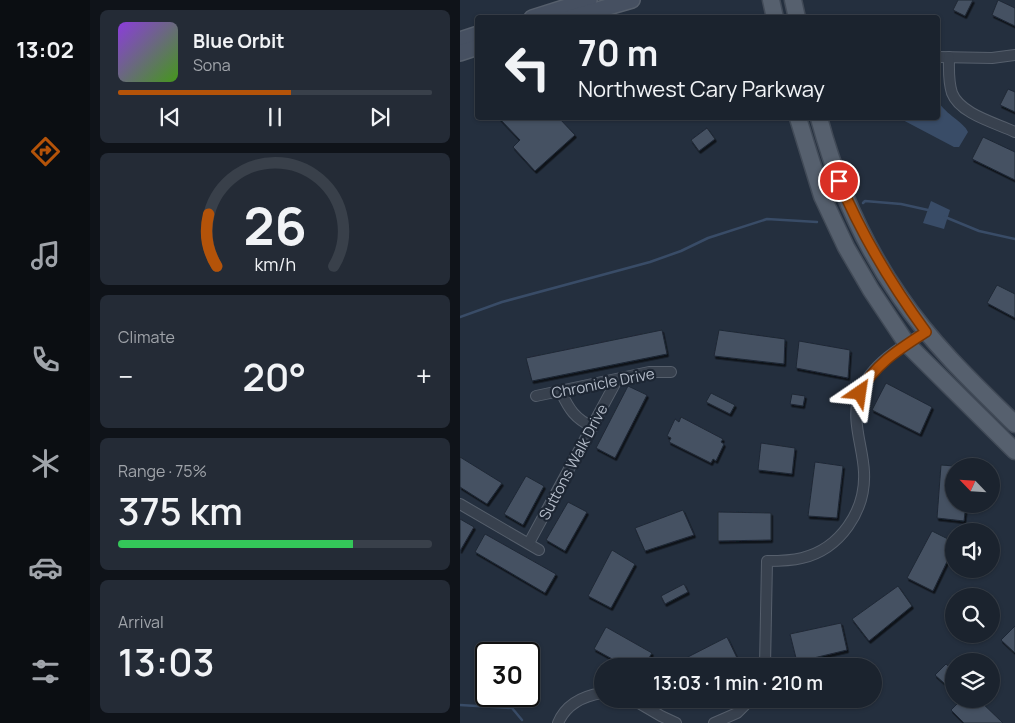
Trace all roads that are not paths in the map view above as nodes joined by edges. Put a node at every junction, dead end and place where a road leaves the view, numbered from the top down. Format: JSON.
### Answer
{"nodes":[{"id":1,"x":632,"y":0,"type":"edge"},
{"id":2,"x":771,"y":0,"type":"edge"},
{"id":3,"x":793,"y":0,"type":"edge"},
{"id":4,"x":590,"y":4,"type":"edge"},
{"id":5,"x":544,"y":15,"type":"edge"},
{"id":6,"x":574,"y":15,"type":"edge"},
{"id":7,"x":774,"y":15,"type":"edge"},
{"id":8,"x":796,"y":15,"type":"edge"},
{"id":9,"x":475,"y":35,"type":"edge"},
{"id":10,"x":460,"y":40,"type":"edge"},
{"id":11,"x":475,"y":48,"type":"edge"},
{"id":12,"x":460,"y":53,"type":"edge"},
{"id":13,"x":1015,"y":55,"type":"edge"},
{"id":14,"x":940,"y":57,"type":"edge"},
{"id":15,"x":949,"y":57,"type":"junction"},
{"id":16,"x":799,"y":120,"type":"edge"},
{"id":17,"x":819,"y":120,"type":"edge"},
{"id":18,"x":1015,"y":132,"type":"edge"},
{"id":19,"x":926,"y":332,"type":"junction"},
{"id":20,"x":906,"y":344,"type":"junction"},
{"id":21,"x":671,"y":372,"type":"dead end"},
{"id":22,"x":617,"y":380,"type":"junction"},
{"id":23,"x":560,"y":392,"type":"junction"},
{"id":24,"x":536,"y":396,"type":"dead end"},
{"id":25,"x":1015,"y":424,"type":"edge"},
{"id":26,"x":593,"y":427,"type":"junction"},
{"id":27,"x":1015,"y":451,"type":"edge"},
{"id":28,"x":460,"y":504,"type":"edge"},
{"id":29,"x":529,"y":543,"type":"junction"},
{"id":30,"x":539,"y":550,"type":"dead end"},
{"id":31,"x":765,"y":658,"type":"edge"},
{"id":32,"x":594,"y":695,"type":"edge"},
{"id":33,"x":647,"y":708,"type":"edge"},
{"id":34,"x":741,"y":708,"type":"edge"},
{"id":35,"x":558,"y":723,"type":"edge"},
{"id":36,"x":676,"y":723,"type":"edge"},
{"id":37,"x":714,"y":723,"type":"edge"}],
"edges":[{"from":1,"to":4,"type":"street"},
{"from":2,"to":7,"type":"main road"},
{"from":3,"to":8,"type":"main road"},
{"from":4,"to":5,"type":"street"},
{"from":4,"to":6,"type":"street"},
{"from":9,"to":10,"type":"street"},
{"from":11,"to":12,"type":"street"},
{"from":13,"to":15,"type":"street"},
{"from":14,"to":15,"type":"street"},
{"from":15,"to":18,"type":"street"},
{"from":16,"to":20,"type":"main road"},
{"from":17,"to":19,"type":"main road"},
{"from":19,"to":20,"type":"street"},
{"from":19,"to":25,"type":"main road"},
{"from":20,"to":27,"type":"main road"},
{"from":20,"to":31,"type":"street"},
{"from":21,"to":22,"type":"street","name":"Chronicle Drive"},
{"from":22,"to":23,"type":"street","name":"Chronicle Drive"},
{"from":22,"to":26,"type":"street","name":"Suttons Walk Drive"},
{"from":23,"to":24,"type":"street","name":"Chronicle Drive"},
{"from":23,"to":26,"type":"street"},
{"from":26,"to":29,"type":"street","name":"Suttons Walk Drive"},
{"from":28,"to":29,"type":"street"},
{"from":29,"to":30,"type":"street"},
{"from":32,"to":35,"type":"street"},
{"from":33,"to":36,"type":"street"},
{"from":34,"to":37,"type":"street"}]}
